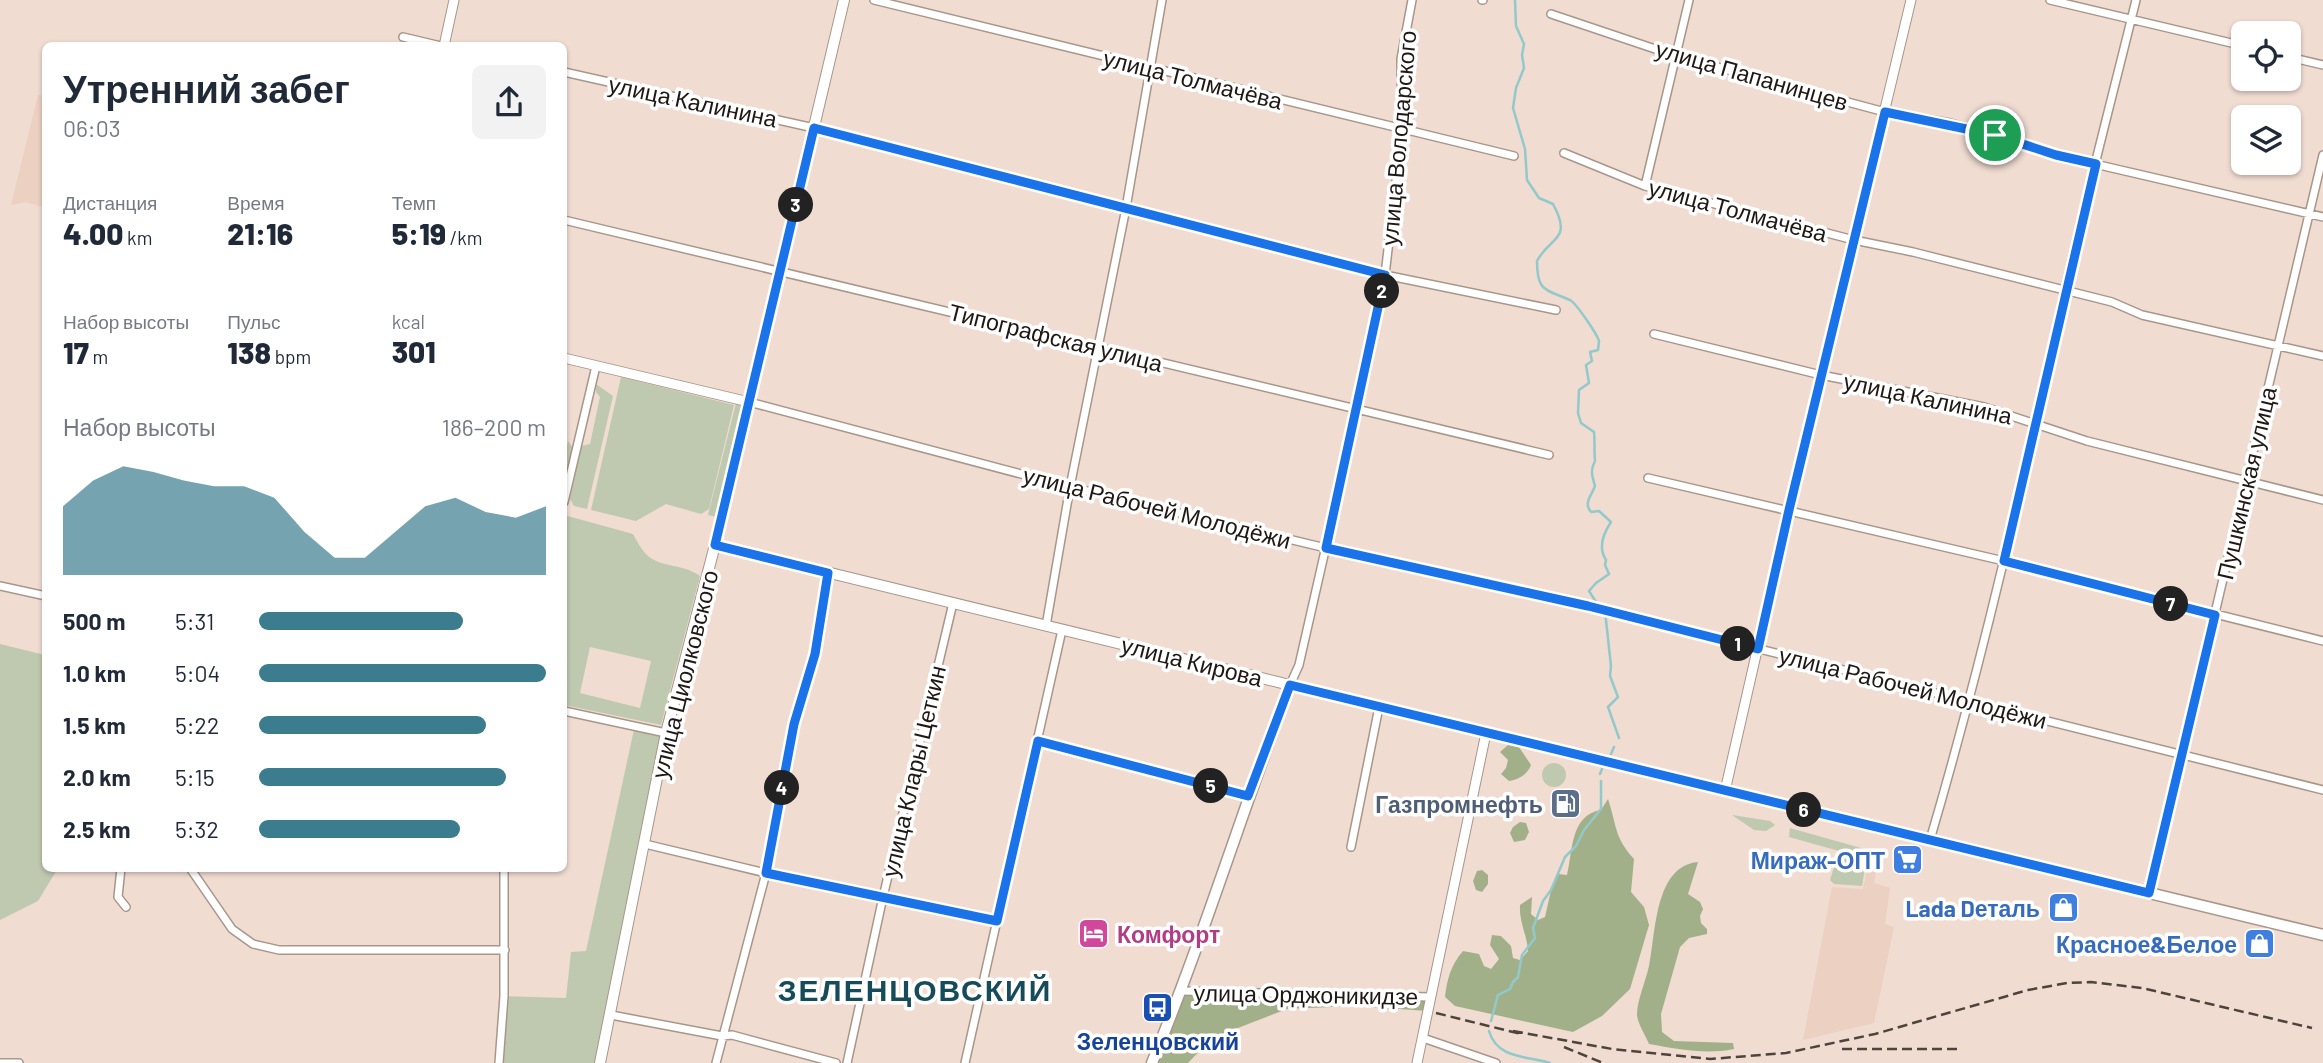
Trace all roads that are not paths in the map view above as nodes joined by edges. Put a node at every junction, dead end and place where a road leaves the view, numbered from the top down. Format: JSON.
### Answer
{"nodes":[{"id":1,"x":454,"y":0,"type":"edge"},
{"id":2,"x":844,"y":0,"type":"edge"},
{"id":3,"x":874,"y":0,"type":"edge"},
{"id":4,"x":1162,"y":0,"type":"edge"},
{"id":5,"x":1412,"y":0,"type":"edge"},
{"id":6,"x":1689,"y":0,"type":"edge"},
{"id":7,"x":1911,"y":0,"type":"edge"},
{"id":8,"x":2050,"y":0,"type":"edge"},
{"id":9,"x":2136,"y":0,"type":"edge"},
{"id":10,"x":1551,"y":14,"type":"dead end"},
{"id":11,"x":2131,"y":19,"type":"junction"},
{"id":12,"x":403,"y":37,"type":"dead end"},
{"id":13,"x":425,"y":42,"type":"edge"},
{"id":14,"x":444,"y":42,"type":"edge"},
{"id":15,"x":2231,"y":43,"type":"edge"},
{"id":16,"x":1676,"y":56,"type":"junction"},
{"id":17,"x":2301,"y":60,"type":"edge"},
{"id":18,"x":2323,"y":65,"type":"edge"},
{"id":19,"x":1150,"y":69,"type":"junction"},
{"id":20,"x":567,"y":73,"type":"edge"},
{"id":21,"x":1885,"y":112,"type":"junction"},
{"id":22,"x":814,"y":128,"type":"junction"},
{"id":23,"x":1402,"y":130,"type":"junction"},
{"id":24,"x":1564,"y":153,"type":"dead end"},
{"id":25,"x":2323,"y":155,"type":"edge"},
{"id":26,"x":1514,"y":156,"type":"dead end"},
{"id":27,"x":2096,"y":164,"type":"junction"},
{"id":28,"x":1645,"y":186,"type":"junction"},
{"id":29,"x":1126,"y":208,"type":"junction"},
{"id":30,"x":2309,"y":214,"type":"junction"},
{"id":31,"x":2323,"y":217,"type":"edge"},
{"id":32,"x":567,"y":221,"type":"edge"},
{"id":33,"x":1854,"y":240,"type":"junction"},
{"id":34,"x":780,"y":270,"type":"junction"},
{"id":35,"x":1385,"y":275,"type":"junction"},
{"id":36,"x":2064,"y":292,"type":"junction"},
{"id":37,"x":1556,"y":310,"type":"dead end"},
{"id":38,"x":1654,"y":334,"type":"dead end"},
{"id":39,"x":2278,"y":346,"type":"junction"},
{"id":40,"x":1099,"y":347,"type":"junction"},
{"id":41,"x":2323,"y":355,"type":"edge"},
{"id":42,"x":567,"y":359,"type":"edge"},
{"id":43,"x":596,"y":366,"type":"junction"},
{"id":44,"x":1821,"y":375,"type":"junction"},
{"id":45,"x":749,"y":402,"type":"junction"},
{"id":46,"x":1357,"y":410,"type":"junction"},
{"id":47,"x":2037,"y":423,"type":"junction"},
{"id":48,"x":1549,"y":455,"type":"dead end"},
{"id":49,"x":1648,"y":478,"type":"dead end"},
{"id":50,"x":2247,"y":482,"type":"junction"},
{"id":51,"x":1070,"y":487,"type":"junction"},
{"id":52,"x":567,"y":489,"type":"edge"},
{"id":53,"x":2323,"y":500,"type":"edge"},
{"id":54,"x":1789,"y":510,"type":"junction"},
{"id":55,"x":715,"y":545,"type":"junction"},
{"id":56,"x":1326,"y":548,"type":"junction"},
{"id":57,"x":2004,"y":561,"type":"junction"},
{"id":58,"x":828,"y":573,"type":"junction"},
{"id":59,"x":0,"y":586,"type":"edge"},
{"id":60,"x":42,"y":595,"type":"edge"},
{"id":61,"x":953,"y":603,"type":"junction"},
{"id":62,"x":2215,"y":615,"type":"junction"},
{"id":63,"x":1046,"y":626,"type":"junction"},
{"id":64,"x":1062,"y":630,"type":"junction"},
{"id":65,"x":2323,"y":641,"type":"edge"},
{"id":66,"x":1758,"y":649,"type":"junction"},
{"id":67,"x":1290,"y":685,"type":"junction"},
{"id":68,"x":1970,"y":701,"type":"junction"},
{"id":69,"x":1379,"y":707,"type":"junction"},
{"id":70,"x":567,"y":712,"type":"edge"},
{"id":71,"x":666,"y":733,"type":"junction"},
{"id":72,"x":1486,"y":733,"type":"junction"},
{"id":73,"x":1038,"y":741,"type":"junction"},
{"id":74,"x":2182,"y":754,"type":"junction"},
{"id":75,"x":1725,"y":790,"type":"junction"},
{"id":76,"x":2323,"y":790,"type":"edge"},
{"id":77,"x":1248,"y":796,"type":"junction"},
{"id":78,"x":1930,"y":840,"type":"junction"},
{"id":79,"x":645,"y":844,"type":"junction"},
{"id":80,"x":1351,"y":847,"type":"dead end"},
{"id":81,"x":121,"y":872,"type":"edge"},
{"id":82,"x":193,"y":872,"type":"edge"},
{"id":83,"x":504,"y":872,"type":"edge"},
{"id":84,"x":766,"y":873,"type":"junction"},
{"id":85,"x":2149,"y":893,"type":"junction"},
{"id":86,"x":883,"y":897,"type":"junction"},
{"id":87,"x":126,"y":907,"type":"dead end"},
{"id":88,"x":997,"y":921,"type":"junction"},
{"id":89,"x":2323,"y":935,"type":"edge"},
{"id":90,"x":505,"y":950,"type":"junction"},
{"id":91,"x":1182,"y":991,"type":"junction"},
{"id":92,"x":1430,"y":997,"type":"junction"},
{"id":93,"x":611,"y":1014,"type":"junction"},
{"id":94,"x":722,"y":1036,"type":"junction"},
{"id":95,"x":1423,"y":1038,"type":"junction"},
{"id":96,"x":0,"y":1063,"type":"edge"},
{"id":97,"x":19,"y":1063,"type":"edge"},
{"id":98,"x":499,"y":1063,"type":"edge"},
{"id":99,"x":600,"y":1063,"type":"edge"},
{"id":100,"x":716,"y":1063,"type":"edge"},
{"id":101,"x":836,"y":1063,"type":"edge"},
{"id":102,"x":847,"y":1063,"type":"edge"},
{"id":103,"x":965,"y":1063,"type":"edge"},
{"id":104,"x":1152,"y":1063,"type":"edge"},
{"id":105,"x":1417,"y":1063,"type":"edge"},
{"id":106,"x":1496,"y":1063,"type":"edge"}],
"edges":[{"from":1,"to":14,"type":"street"},
{"from":2,"to":22,"type":"main road","name":"улица Циолковского"},
{"from":3,"to":19,"type":"street","name":"улица Толмачёва"},
{"from":4,"to":19,"type":"street"},
{"from":5,"to":23,"type":"street","name":"улица Володарского"},
{"from":6,"to":16,"type":"street"},
{"from":7,"to":21,"type":"street"},
{"from":8,"to":11,"type":"street"},
{"from":9,"to":11,"type":"street"},
{"from":10,"to":16,"type":"street","name":"улица Папанинцев"},
{"from":11,"to":15,"type":"street"},
{"from":11,"to":27,"type":"street"},
{"from":12,"to":13,"type":"street"},
{"from":16,"to":21,"type":"street","name":"улица Папанинцев"},
{"from":16,"to":28,"type":"street"},
{"from":17,"to":18,"type":"street"},
{"from":19,"to":23,"type":"street","name":"улица Толмачёва"},
{"from":19,"to":29,"type":"street"},
{"from":20,"to":22,"type":"street","name":"улица Калинина"},
{"from":21,"to":27,"type":"street","name":"улица Папанинцев"},
{"from":21,"to":33,"type":"street"},
{"from":22,"to":29,"type":"street","name":"улица Калинина"},
{"from":22,"to":34,"type":"main road","name":"улица Циолковского"},
{"from":23,"to":26,"type":"street","name":"улица Толмачёва"},
{"from":23,"to":35,"type":"street","name":"улица Володарского"},
{"from":24,"to":28,"type":"street","name":"улица Толмачёва"},
{"from":25,"to":30,"type":"street","name":"Пушкинская улица"},
{"from":27,"to":30,"type":"street","name":"улица Папанинцев"},
{"from":27,"to":36,"type":"street"},
{"from":28,"to":33,"type":"street","name":"улица Толмачёва"},
{"from":29,"to":35,"type":"street","name":"улица Калинина"},
{"from":29,"to":40,"type":"street"},
{"from":30,"to":31,"type":"street","name":"улица Папанинцев"},
{"from":30,"to":39,"type":"street","name":"Пушкинская улица"},
{"from":32,"to":34,"type":"street","name":"Типографская улица"},
{"from":33,"to":36,"type":"street","name":"улица Толмачёва"},
{"from":33,"to":44,"type":"street"},
{"from":34,"to":40,"type":"street","name":"Типографская улица"},
{"from":34,"to":45,"type":"main road","name":"улица Циолковского"},
{"from":35,"to":37,"type":"street","name":"улица Калинина"},
{"from":35,"to":46,"type":"street","name":"улица Володарского"},
{"from":36,"to":39,"type":"street","name":"улица Толмачёва"},
{"from":36,"to":47,"type":"street"},
{"from":38,"to":44,"type":"street","name":"улица Калинина"},
{"from":39,"to":41,"type":"street","name":"улица Толмачёва"},
{"from":39,"to":50,"type":"street","name":"Пушкинская улица"},
{"from":40,"to":46,"type":"street","name":"Типографская улица"},
{"from":40,"to":51,"type":"street"},
{"from":42,"to":43,"type":"street","name":"улица Рабочей Молодёжи"},
{"from":43,"to":45,"type":"street","name":"улица Рабочей Молодёжи"},
{"from":43,"to":52,"type":"street"},
{"from":44,"to":47,"type":"street","name":"улица Калинина"},
{"from":44,"to":54,"type":"street"},
{"from":45,"to":51,"type":"street","name":"улица Рабочей Молодёжи"},
{"from":45,"to":55,"type":"main road","name":"улица Циолковского"},
{"from":46,"to":48,"type":"street","name":"Типографская улица"},
{"from":46,"to":56,"type":"street","name":"улица Володарского"},
{"from":47,"to":50,"type":"street","name":"улица Калинина"},
{"from":47,"to":57,"type":"street"},
{"from":49,"to":54,"type":"street"},
{"from":50,"to":53,"type":"street","name":"улица Калинина"},
{"from":50,"to":62,"type":"street","name":"Пушкинская улица"},
{"from":51,"to":56,"type":"street","name":"улица Рабочей Молодёжи"},
{"from":51,"to":63,"type":"street"},
{"from":54,"to":57,"type":"street"},
{"from":54,"to":66,"type":"street"},
{"from":55,"to":58,"type":"main road","name":"улица Кирова"},
{"from":55,"to":71,"type":"main road","name":"улица Циолковского"},
{"from":56,"to":66,"type":"street","name":"улица Рабочей Молодёжи"},
{"from":56,"to":67,"type":"street","name":"улица Володарского"},
{"from":57,"to":62,"type":"street"},
{"from":57,"to":68,"type":"street"},
{"from":58,"to":61,"type":"main road","name":"улица Кирова"},
{"from":58,"to":84,"type":"street"},
{"from":59,"to":60,"type":"street"},
{"from":61,"to":63,"type":"main road","name":"улица Кирова"},
{"from":61,"to":86,"type":"street","name":"улица Клары Цеткин"},
{"from":62,"to":65,"type":"street"},
{"from":62,"to":74,"type":"street","name":"Пушкинская улица"},
{"from":63,"to":64,"type":"main road","name":"улица Кирова"},
{"from":64,"to":67,"type":"main road","name":"улица Кирова"},
{"from":64,"to":73,"type":"street"},
{"from":66,"to":68,"type":"street","name":"улица Рабочей Молодёжи"},
{"from":66,"to":75,"type":"street"},
{"from":67,"to":69,"type":"main road","name":"улица Кирова"},
{"from":67,"to":77,"type":"main road","name":"улица Орджоникидзе"},
{"from":68,"to":74,"type":"street","name":"улица Рабочей Молодёжи"},
{"from":68,"to":78,"type":"street"},
{"from":69,"to":72,"type":"main road","name":"улица Кирова"},
{"from":69,"to":80,"type":"street"},
{"from":70,"to":71,"type":"street"},
{"from":71,"to":79,"type":"main road","name":"улица Циолковского"},
{"from":72,"to":75,"type":"main road","name":"улица Кирова"},
{"from":72,"to":92,"type":"street"},
{"from":73,"to":77,"type":"street"},
{"from":73,"to":88,"type":"street"},
{"from":74,"to":76,"type":"street","name":"улица Рабочей Молодёжи"},
{"from":74,"to":85,"type":"street","name":"Пушкинская улица"},
{"from":75,"to":78,"type":"main road","name":"улица Кирова"},
{"from":77,"to":91,"type":"main road","name":"улица Орджоникидзе"},
{"from":78,"to":85,"type":"main road","name":"улица Кирова"},
{"from":79,"to":84,"type":"street"},
{"from":79,"to":93,"type":"main road","name":"улица Циолковского"},
{"from":81,"to":87,"type":"street"},
{"from":82,"to":90,"type":"street"},
{"from":83,"to":90,"type":"street"},
{"from":84,"to":86,"type":"street"},
{"from":84,"to":94,"type":"street"},
{"from":85,"to":89,"type":"main road","name":"улица Кирова"},
{"from":86,"to":88,"type":"street"},
{"from":86,"to":102,"type":"street","name":"улица Клары Цеткин"},
{"from":88,"to":103,"type":"street"},
{"from":90,"to":98,"type":"street"},
{"from":91,"to":92,"type":"street","name":"улица Орджоникидзе"},
{"from":91,"to":104,"type":"main road","name":"улица Орджоникидзе"},
{"from":92,"to":95,"type":"street"},
{"from":93,"to":94,"type":"street"},
{"from":93,"to":99,"type":"main road","name":"улица Циолковского"},
{"from":94,"to":100,"type":"street"},
{"from":94,"to":101,"type":"street"},
{"from":95,"to":105,"type":"street"},
{"from":95,"to":106,"type":"street"},
{"from":96,"to":97,"type":"street"}]}
